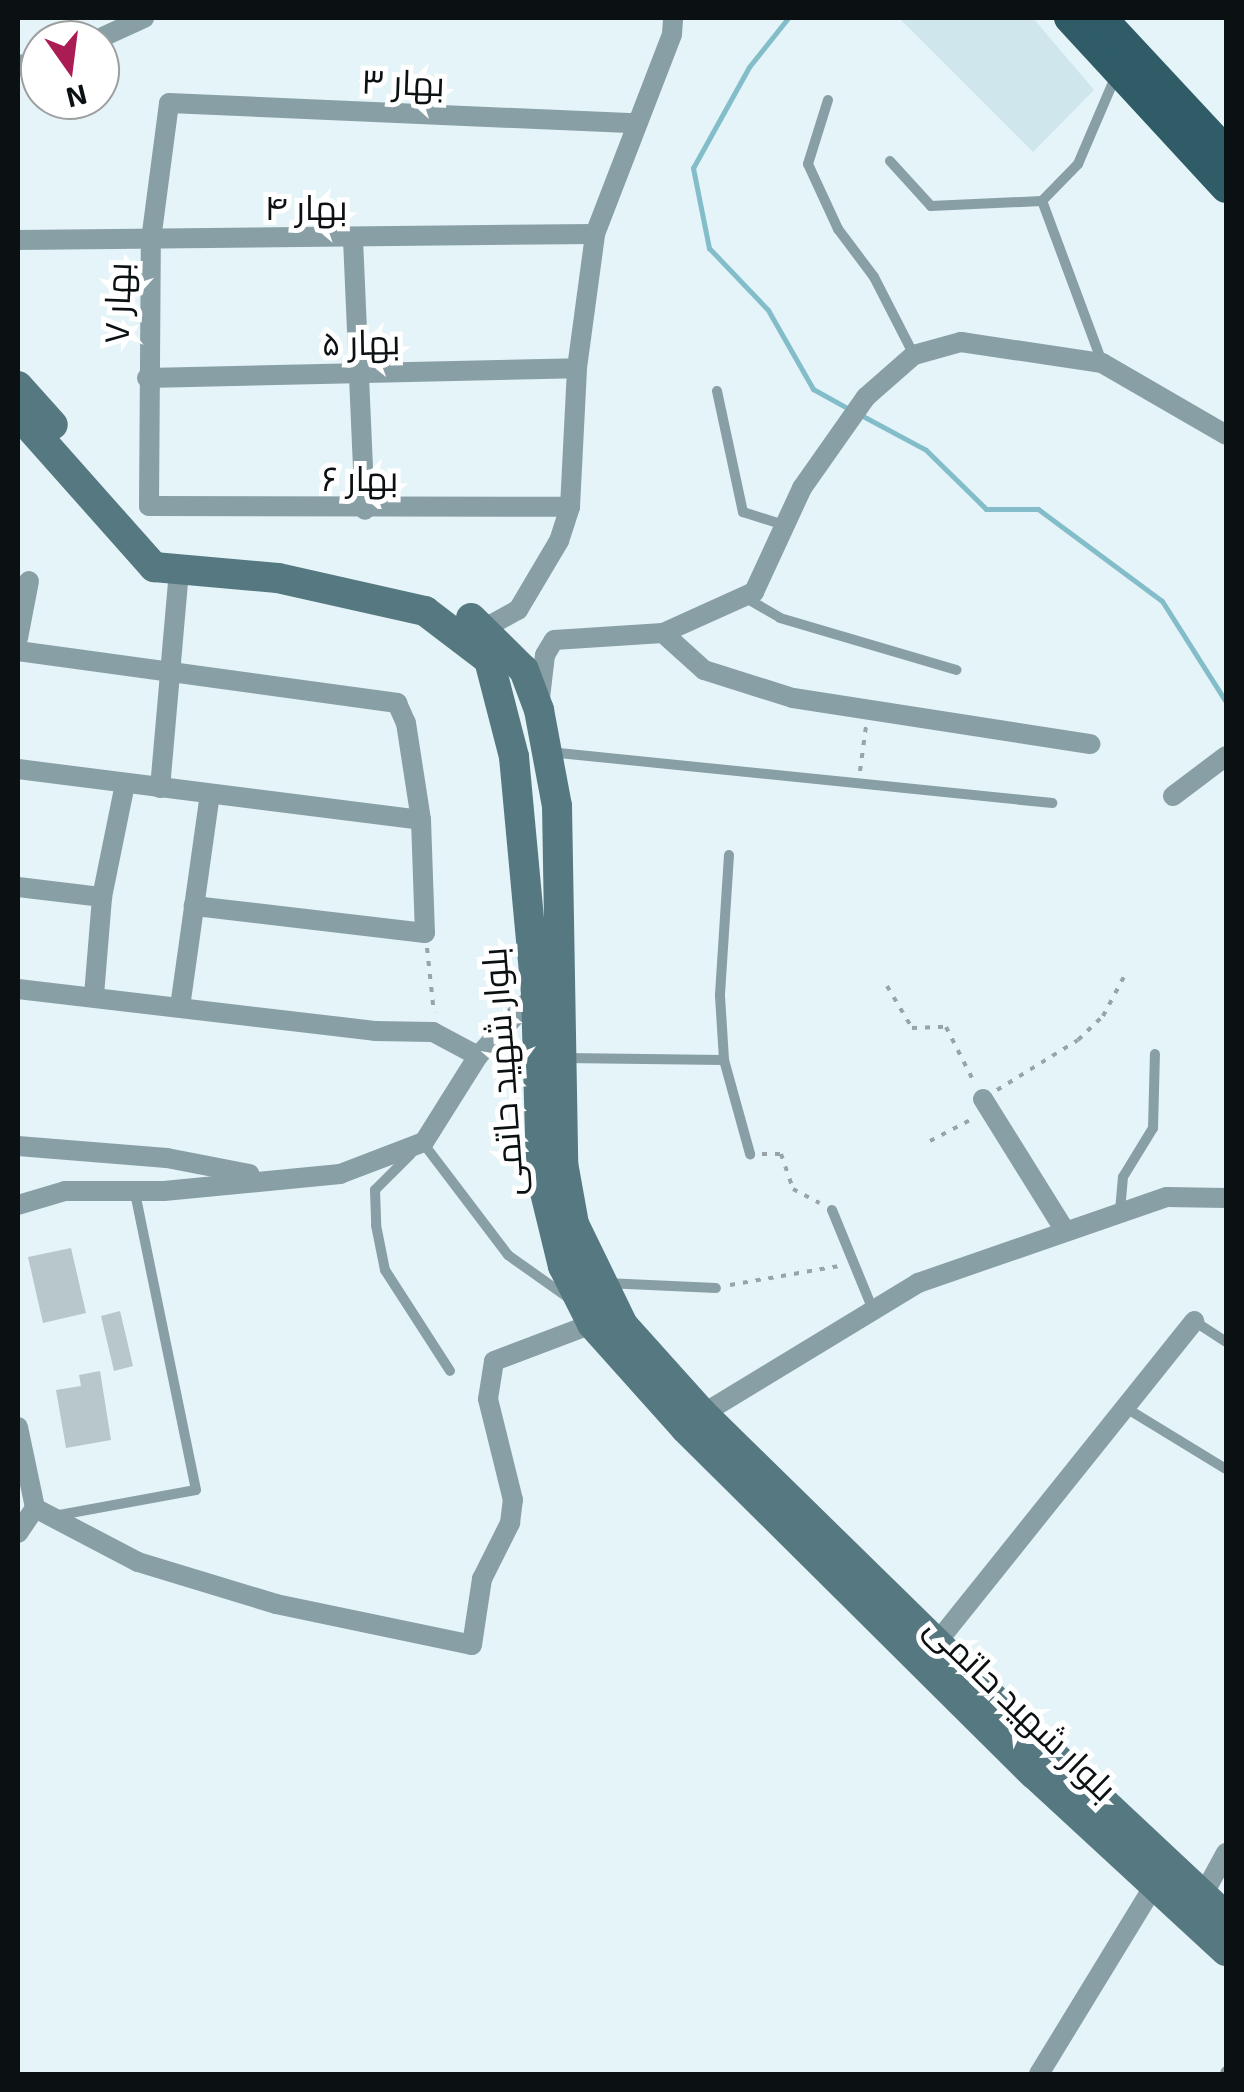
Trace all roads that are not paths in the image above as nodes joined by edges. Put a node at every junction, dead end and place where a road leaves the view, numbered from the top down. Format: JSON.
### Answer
{"nodes":[{"id":1,"x":144,"y":18,"type":"edge"},
{"id":2,"x":673,"y":18,"type":"edge"},
{"id":3,"x":1068,"y":18,"type":"edge"},
{"id":4,"x":1102,"y":18,"type":"edge"},
{"id":5,"x":120,"y":29,"type":"edge"},
{"id":6,"x":1117,"y":73,"type":"junction"},
{"id":7,"x":828,"y":100,"type":"dead end"},
{"id":8,"x":169,"y":103,"type":"joint"},
{"id":9,"x":634,"y":123,"type":"junction"},
{"id":10,"x":1226,"y":150,"type":"edge"},
{"id":11,"x":890,"y":161,"type":"dead end"},
{"id":12,"x":1226,"y":188,"type":"edge"},
{"id":13,"x":1042,"y":201,"type":"junction"},
{"id":14,"x":595,"y":234,"type":"junction"},
{"id":15,"x":354,"y":239,"type":"junction"},
{"id":16,"x":18,"y":240,"type":"edge"},
{"id":17,"x":151,"y":240,"type":"junction"},
{"id":18,"x":914,"y":354,"type":"junction"},
{"id":19,"x":1102,"y":364,"type":"junction"},
{"id":20,"x":577,"y":368,"type":"junction"},
{"id":21,"x":359,"y":374,"type":"junction"},
{"id":22,"x":147,"y":378,"type":"junction"},
{"id":23,"x":18,"y":386,"type":"edge"},
{"id":24,"x":718,"y":391,"type":"dead end"},
{"id":25,"x":18,"y":414,"type":"edge"},
{"id":26,"x":1226,"y":435,"type":"edge"},
{"id":27,"x":570,"y":507,"type":"junction"},
{"id":28,"x":365,"y":510,"type":"junction"},
{"id":29,"x":141,"y":513,"type":"junction"},
{"id":30,"x":785,"y":525,"type":"junction"},
{"id":31,"x":179,"y":570,"type":"junction"},
{"id":32,"x":29,"y":581,"type":"dead end"},
{"id":33,"x":745,"y":597,"type":"junction"},
{"id":34,"x":485,"y":628,"type":"junction"},
{"id":35,"x":663,"y":633,"type":"junction"},
{"id":36,"x":18,"y":638,"type":"edge"},
{"id":37,"x":18,"y":651,"type":"edge"},
{"id":38,"x":172,"y":670,"type":"junction"},
{"id":39,"x":957,"y":670,"type":"dead end"},
{"id":40,"x":539,"y":710,"type":"junction"},
{"id":41,"x":1090,"y":744,"type":"dead end"},
{"id":42,"x":548,"y":752,"type":"junction"},
{"id":43,"x":1226,"y":756,"type":"edge"},
{"id":44,"x":18,"y":769,"type":"edge"},
{"id":45,"x":125,"y":784,"type":"junction"},
{"id":46,"x":160,"y":788,"type":"junction"},
{"id":47,"x":210,"y":794,"type":"junction"},
{"id":48,"x":1173,"y":796,"type":"dead end"},
{"id":49,"x":1052,"y":803,"type":"dead end"},
{"id":50,"x":421,"y":820,"type":"junction"},
{"id":51,"x":728,"y":855,"type":"dead end"},
{"id":52,"x":18,"y":887,"type":"edge"},
{"id":53,"x":102,"y":897,"type":"junction"},
{"id":54,"x":194,"y":906,"type":"junction"},
{"id":55,"x":18,"y":989,"type":"edge"},
{"id":56,"x":548,"y":994,"type":"junction"},
{"id":57,"x":94,"y":995,"type":"junction"},
{"id":58,"x":180,"y":1007,"type":"junction"},
{"id":59,"x":1155,"y":1054,"type":"dead end"},
{"id":60,"x":478,"y":1056,"type":"junction"},
{"id":61,"x":559,"y":1058,"type":"junction"},
{"id":62,"x":724,"y":1060,"type":"junction"},
{"id":63,"x":986,"y":1105,"type":"road end"},
{"id":64,"x":424,"y":1142,"type":"junction"},
{"id":65,"x":18,"y":1146,"type":"edge"},
{"id":66,"x":750,"y":1154,"type":"road end"},
{"id":67,"x":266,"y":1177,"type":"junction"},
{"id":68,"x":135,"y":1191,"type":"junction"},
{"id":69,"x":1226,"y":1198,"type":"edge"},
{"id":70,"x":18,"y":1205,"type":"edge"},
{"id":71,"x":832,"y":1210,"type":"road end"},
{"id":72,"x":1120,"y":1211,"type":"junction"},
{"id":73,"x":1064,"y":1229,"type":"junction"},
{"id":74,"x":716,"y":1288,"type":"road end"},
{"id":75,"x":592,"y":1305,"type":"junction"},
{"id":76,"x":873,"y":1311,"type":"junction"},
{"id":77,"x":1194,"y":1322,"type":"joint"},
{"id":78,"x":1226,"y":1342,"type":"edge"},
{"id":79,"x":450,"y":1371,"type":"dead end"},
{"id":80,"x":1126,"y":1408,"type":"junction"},
{"id":81,"x":693,"y":1420,"type":"junction"},
{"id":82,"x":18,"y":1427,"type":"edge"},
{"id":83,"x":1226,"y":1468,"type":"edge"},
{"id":84,"x":42,"y":1512,"type":"junction"},
{"id":85,"x":18,"y":1533,"type":"edge"},
{"id":86,"x":938,"y":1641,"type":"junction"},
{"id":87,"x":1226,"y":1853,"type":"edge"},
{"id":88,"x":1160,"y":1875,"type":"junction"},
{"id":89,"x":1203,"y":1895,"type":"junction"},
{"id":90,"x":1226,"y":1916,"type":"edge"},
{"id":91,"x":1226,"y":1950,"type":"edge"},
{"id":92,"x":1039,"y":2074,"type":"edge"}],
"edges":[{"from":1,"to":5,"type":"street"},
{"from":2,"to":9,"type":"street"},
{"from":3,"to":6,"type":"main road"},
{"from":4,"to":10,"type":"main road"},
{"from":6,"to":12,"type":"main road"},
{"from":6,"to":13,"type":"lane"},
{"from":7,"to":18,"type":"lane"},
{"from":8,"to":9,"type":"street","name":"بهار ۳"},
{"from":8,"to":17,"type":"street","name":"بهار ۷"},
{"from":9,"to":14,"type":"street"},
{"from":11,"to":13,"type":"lane"},
{"from":13,"to":19,"type":"lane"},
{"from":14,"to":15,"type":"street","name":"بهار ۴"},
{"from":14,"to":20,"type":"street"},
{"from":15,"to":17,"type":"street","name":"بهار ۴"},
{"from":15,"to":21,"type":"street"},
{"from":16,"to":17,"type":"street","name":"بهار ۴"},
{"from":17,"to":22,"type":"street","name":"بهار ۷"},
{"from":18,"to":19,"type":"street"},
{"from":18,"to":30,"type":"street"},
{"from":19,"to":26,"type":"street"},
{"from":20,"to":21,"type":"street","name":"بهار ۵"},
{"from":20,"to":27,"type":"street"},
{"from":21,"to":22,"type":"street","name":"بهار ۵"},
{"from":21,"to":28,"type":"street"},
{"from":22,"to":29,"type":"street","name":"بهار ۷"},
{"from":23,"to":29,"type":"main road","name":"بلوار شهید حاتمی"},
{"from":24,"to":30,"type":"lane"},
{"from":25,"to":31,"type":"main road","name":"بلوار شهید حاتمی"},
{"from":27,"to":28,"type":"street","name":"بهار ۶"},
{"from":27,"to":34,"type":"street"},
{"from":28,"to":29,"type":"street","name":"بهار ۶"},
{"from":29,"to":34,"type":"main road","name":"بلوار شهید حاتمی"},
{"from":30,"to":33,"type":"street"},
{"from":31,"to":38,"type":"street"},
{"from":31,"to":56,"type":"main road","name":"بلوار شهید حاتمی"},
{"from":32,"to":36,"type":"street"},
{"from":33,"to":35,"type":"street"},
{"from":33,"to":39,"type":"lane"},
{"from":34,"to":40,"type":"main road","name":"بلوار شهید حاتمی"},
{"from":35,"to":40,"type":"street"},
{"from":35,"to":41,"type":"street"},
{"from":37,"to":38,"type":"street"},
{"from":38,"to":46,"type":"street"},
{"from":38,"to":50,"type":"street"},
{"from":40,"to":42,"type":"main road","name":"بلوار شهید حاتمی"},
{"from":42,"to":49,"type":"lane"},
{"from":42,"to":56,"type":"main road","name":"بلوار شهید حاتمی"},
{"from":43,"to":48,"type":"street"},
{"from":44,"to":45,"type":"street"},
{"from":45,"to":46,"type":"street"},
{"from":45,"to":53,"type":"street"},
{"from":46,"to":47,"type":"street"},
{"from":47,"to":50,"type":"street"},
{"from":47,"to":54,"type":"street"},
{"from":50,"to":54,"type":"street"},
{"from":51,"to":62,"type":"lane"},
{"from":52,"to":53,"type":"street"},
{"from":53,"to":57,"type":"street"},
{"from":54,"to":58,"type":"street"},
{"from":55,"to":57,"type":"street"},
{"from":56,"to":60,"type":"street"},
{"from":56,"to":61,"type":"main road","name":"بلوار شهید حاتمی"},
{"from":56,"to":75,"type":"main road","name":"بلوار شهید حاتمی"},
{"from":57,"to":58,"type":"street"},
{"from":58,"to":60,"type":"street"},
{"from":59,"to":72,"type":"lane"},
{"from":60,"to":64,"type":"street"},
{"from":61,"to":62,"type":"lane"},
{"from":61,"to":75,"type":"main road","name":"بلوار شهید حاتمی"},
{"from":62,"to":66,"type":"lane"},
{"from":63,"to":73,"type":"street"},
{"from":64,"to":67,"type":"street"},
{"from":64,"to":75,"type":"lane"},
{"from":64,"to":79,"type":"lane"},
{"from":65,"to":67,"type":"street"},
{"from":67,"to":68,"type":"street"},
{"from":68,"to":70,"type":"street"},
{"from":68,"to":84,"type":"lane"},
{"from":69,"to":72,"type":"street"},
{"from":71,"to":76,"type":"lane"},
{"from":72,"to":73,"type":"street"},
{"from":73,"to":76,"type":"street"},
{"from":74,"to":75,"type":"lane"},
{"from":75,"to":81,"type":"main road","name":"بلوار شهید حاتمی"},
{"from":75,"to":81,"type":"main road","name":"بلوار شهید حاتمی"},
{"from":75,"to":84,"type":"street"},
{"from":76,"to":81,"type":"street"},
{"from":77,"to":78,"type":"lane"},
{"from":77,"to":80,"type":"street"},
{"from":80,"to":83,"type":"lane"},
{"from":80,"to":86,"type":"street"},
{"from":81,"to":86,"type":"main road","name":"بلوار شهید حاتمی"},
{"from":81,"to":88,"type":"main road","name":"بلوار شهید حاتمی"},
{"from":82,"to":84,"type":"street"},
{"from":84,"to":85,"type":"street"},
{"from":86,"to":88,"type":"main road","name":"بلوار شهید حاتمی"},
{"from":87,"to":89,"type":"street"},
{"from":88,"to":89,"type":"main road","name":"بلوار شهید حاتمی"},
{"from":88,"to":91,"type":"main road","name":"بلوار شهید حاتمی"},
{"from":88,"to":92,"type":"street"},
{"from":89,"to":90,"type":"main road","name":"بلوار شهید حاتمی"}]}
